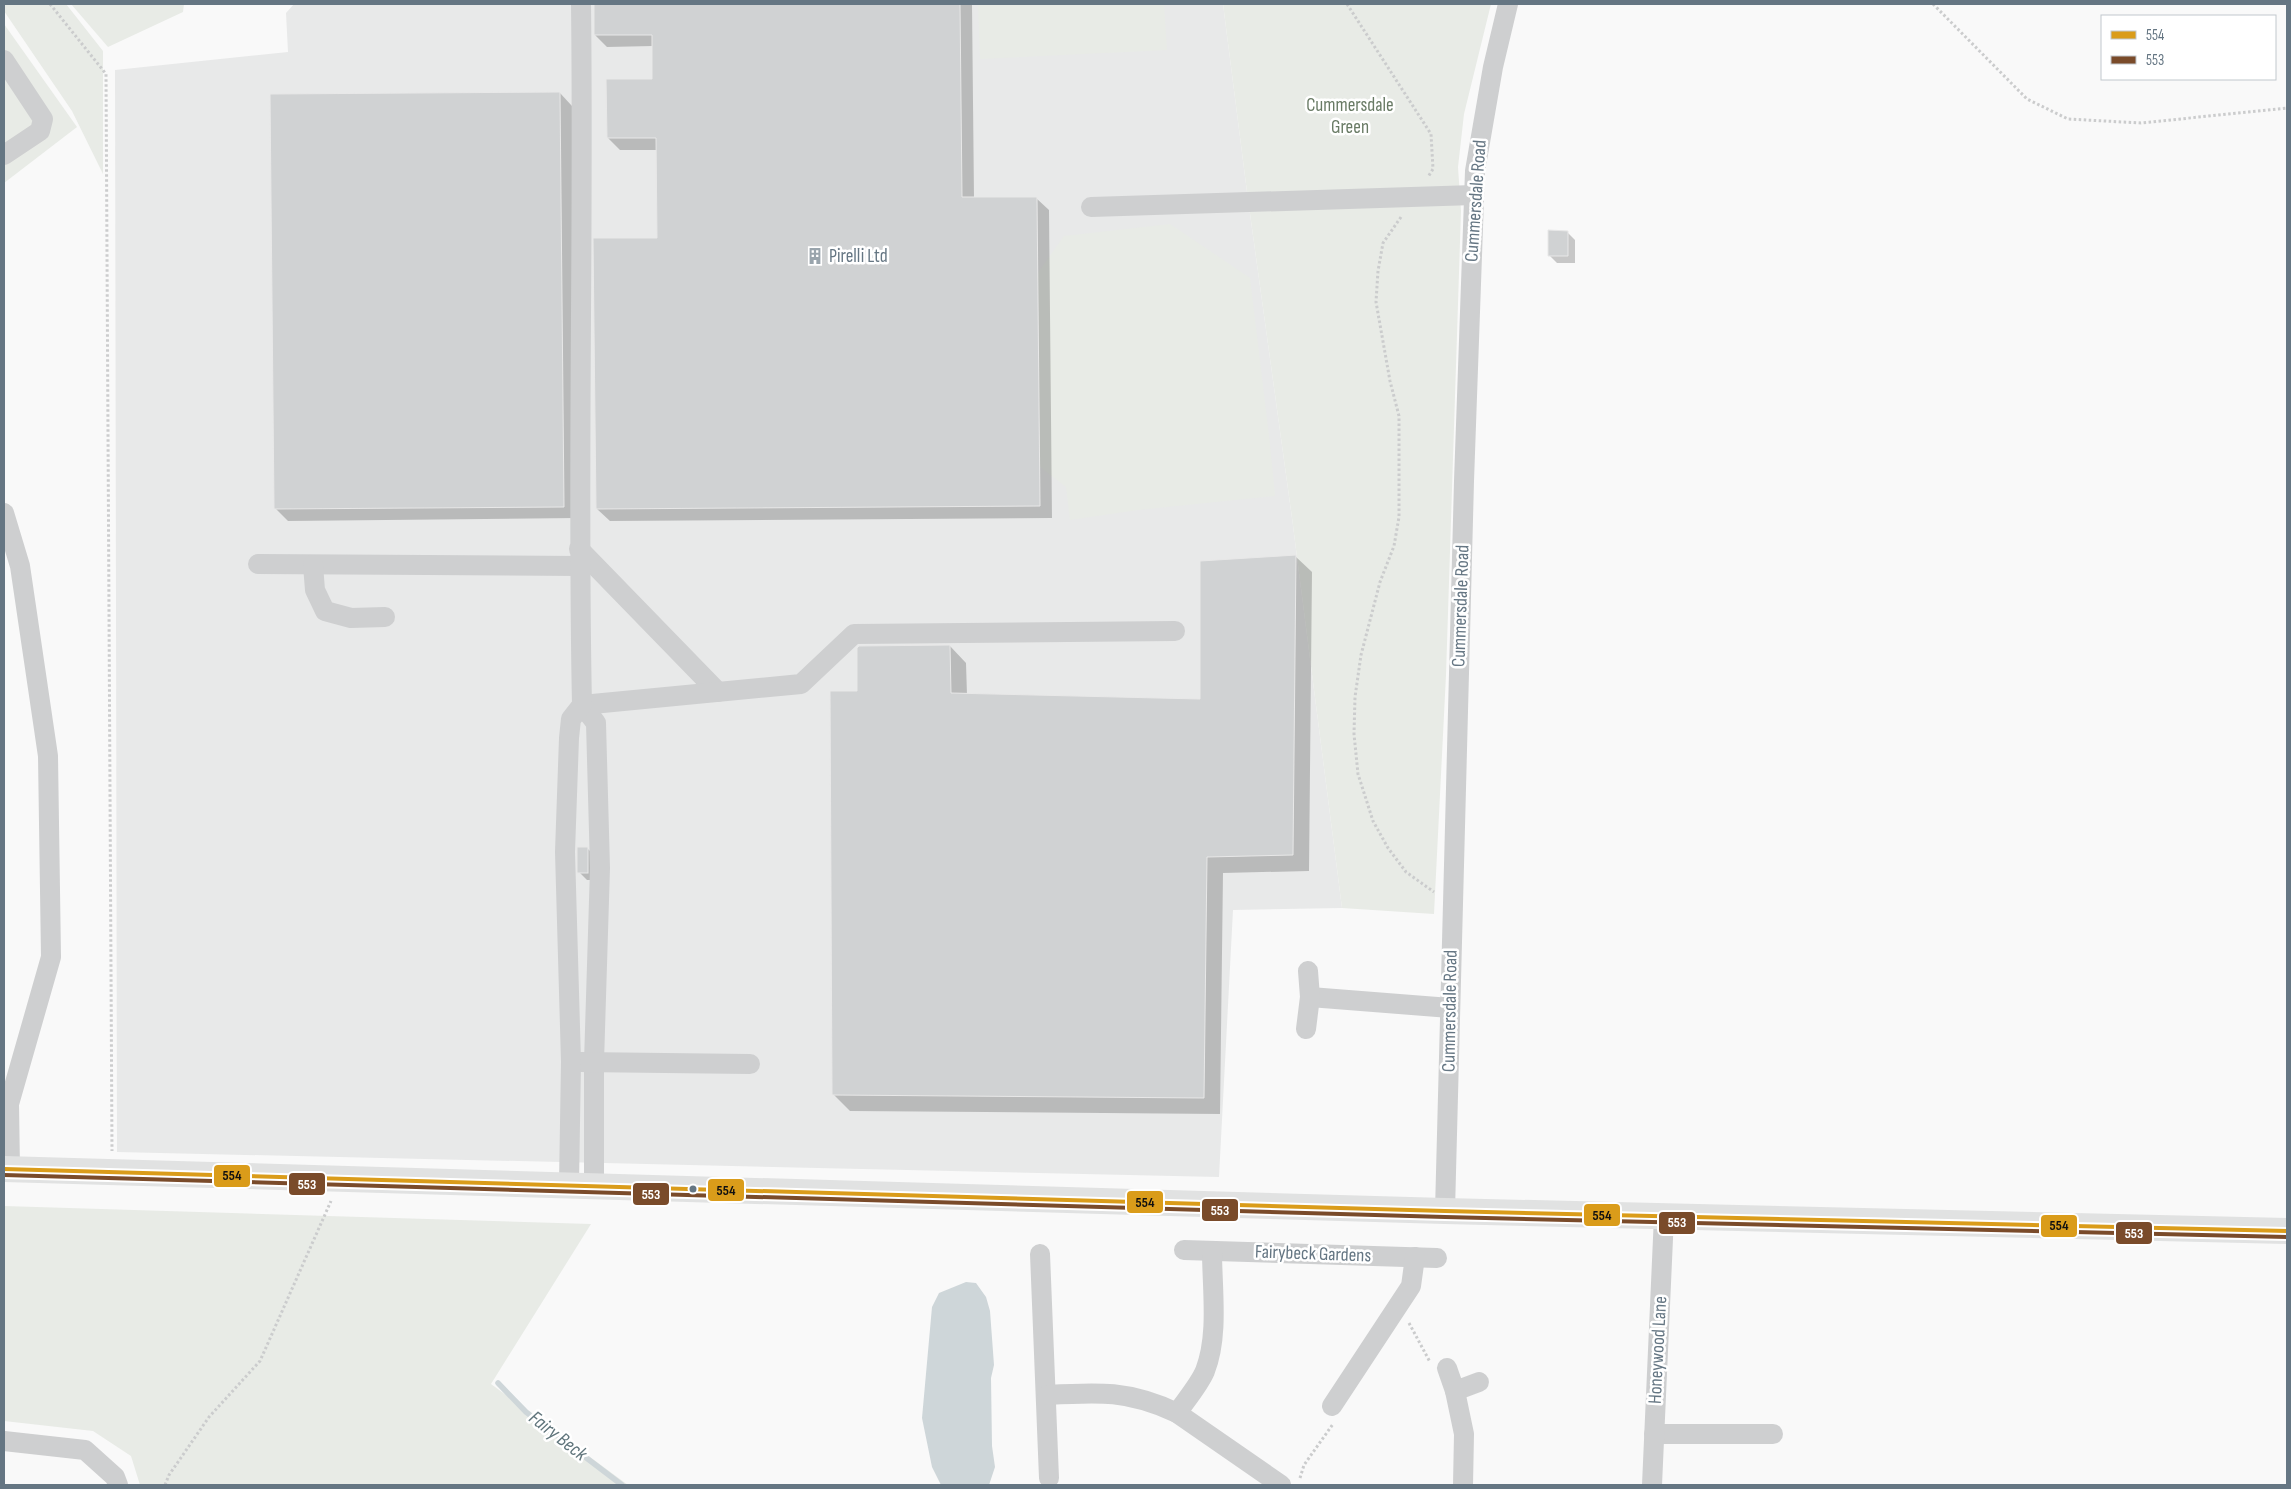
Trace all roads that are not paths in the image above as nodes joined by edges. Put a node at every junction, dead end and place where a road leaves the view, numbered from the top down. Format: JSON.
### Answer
{"nodes":[{"id":1,"x":581,"y":4,"type":"edge"},
{"id":2,"x":1508,"y":4,"type":"edge"},
{"id":3,"x":4,"y":60,"type":"edge"},
{"id":4,"x":4,"y":155,"type":"edge"},
{"id":5,"x":1474,"y":195,"type":"junction"},
{"id":6,"x":1091,"y":207,"type":"dead end"},
{"id":7,"x":4,"y":513,"type":"edge"},
{"id":8,"x":579,"y":558,"type":"junction"},
{"id":9,"x":258,"y":564,"type":"dead end"},
{"id":10,"x":313,"y":565,"type":"junction"},
{"id":11,"x":385,"y":617,"type":"dead end"},
{"id":12,"x":1175,"y":631,"type":"dead end"},
{"id":13,"x":718,"y":692,"type":"junction"},
{"id":14,"x":582,"y":705,"type":"junction"},
{"id":15,"x":1308,"y":971,"type":"dead end"},
{"id":16,"x":1310,"y":997,"type":"junction"},
{"id":17,"x":1450,"y":1008,"type":"junction"},
{"id":18,"x":1306,"y":1029,"type":"dead end"},
{"id":19,"x":570,"y":1062,"type":"junction"},
{"id":20,"x":594,"y":1062,"type":"junction"},
{"id":21,"x":750,"y":1064,"type":"dead end"},
{"id":22,"x":7,"y":1169,"type":"edge"},
{"id":23,"x":582,"y":1185,"type":"junction"},
{"id":24,"x":1445,"y":1211,"type":"junction"},
{"id":25,"x":1664,"y":1216,"type":"junction"},
{"id":26,"x":2287,"y":1231,"type":"edge"},
{"id":27,"x":1184,"y":1250,"type":"dead end"},
{"id":28,"x":1212,"y":1251,"type":"junction"},
{"id":29,"x":1040,"y":1254,"type":"dead end"},
{"id":30,"x":1415,"y":1257,"type":"junction"},
{"id":31,"x":1437,"y":1258,"type":"dead end"},
{"id":32,"x":1447,"y":1368,"type":"road end"},
{"id":33,"x":1479,"y":1382,"type":"dead end"},
{"id":34,"x":1455,"y":1391,"type":"junction"},
{"id":35,"x":1047,"y":1396,"type":"junction"},
{"id":36,"x":1332,"y":1406,"type":"dead end"},
{"id":37,"x":1177,"y":1413,"type":"junction"},
{"id":38,"x":1654,"y":1434,"type":"junction"},
{"id":39,"x":1773,"y":1434,"type":"dead end"},
{"id":40,"x":4,"y":1440,"type":"edge"},
{"id":41,"x":1049,"y":1478,"type":"dead end"},
{"id":42,"x":118,"y":1485,"type":"edge"},
{"id":43,"x":1281,"y":1485,"type":"edge"},
{"id":44,"x":1463,"y":1485,"type":"edge"},
{"id":45,"x":1652,"y":1485,"type":"edge"}],
"edges":[{"from":1,"to":8,"type":"street"},
{"from":2,"to":5,"type":"street","name":"Cummersdale Road"},
{"from":3,"to":4,"type":"street"},
{"from":5,"to":6,"type":"street"},
{"from":5,"to":17,"type":"street","name":"Cummersdale Road"},
{"from":7,"to":22,"type":"street"},
{"from":8,"to":10,"type":"street"},
{"from":8,"to":13,"type":"street"},
{"from":8,"to":14,"type":"street"},
{"from":9,"to":10,"type":"street"},
{"from":10,"to":11,"type":"street"},
{"from":12,"to":13,"type":"street"},
{"from":13,"to":14,"type":"street"},
{"from":14,"to":19,"type":"street"},
{"from":14,"to":20,"type":"street"},
{"from":15,"to":16,"type":"street"},
{"from":16,"to":17,"type":"street"},
{"from":16,"to":18,"type":"street"},
{"from":17,"to":24,"type":"street","name":"Cummersdale Road"},
{"from":19,"to":20,"type":"street"},
{"from":19,"to":23,"type":"street"},
{"from":20,"to":21,"type":"street"},
{"from":20,"to":23,"type":"street"},
{"from":22,"to":23,"type":"main road"},
{"from":23,"to":24,"type":"main road"},
{"from":24,"to":25,"type":"main road"},
{"from":25,"to":26,"type":"main road"},
{"from":25,"to":38,"type":"street","name":"Honeywood Lane"},
{"from":27,"to":28,"type":"street","name":"Fairybeck Gardens"},
{"from":28,"to":30,"type":"street","name":"Fairybeck Gardens"},
{"from":28,"to":37,"type":"street"},
{"from":29,"to":35,"type":"street"},
{"from":30,"to":31,"type":"street","name":"Fairybeck Gardens"},
{"from":30,"to":36,"type":"street"},
{"from":32,"to":34,"type":"street"},
{"from":33,"to":34,"type":"street"},
{"from":34,"to":44,"type":"street"},
{"from":35,"to":37,"type":"street"},
{"from":35,"to":41,"type":"street"},
{"from":37,"to":43,"type":"street"},
{"from":38,"to":39,"type":"street"},
{"from":38,"to":45,"type":"street","name":"Honeywood Lane"},
{"from":40,"to":42,"type":"street"}]}
